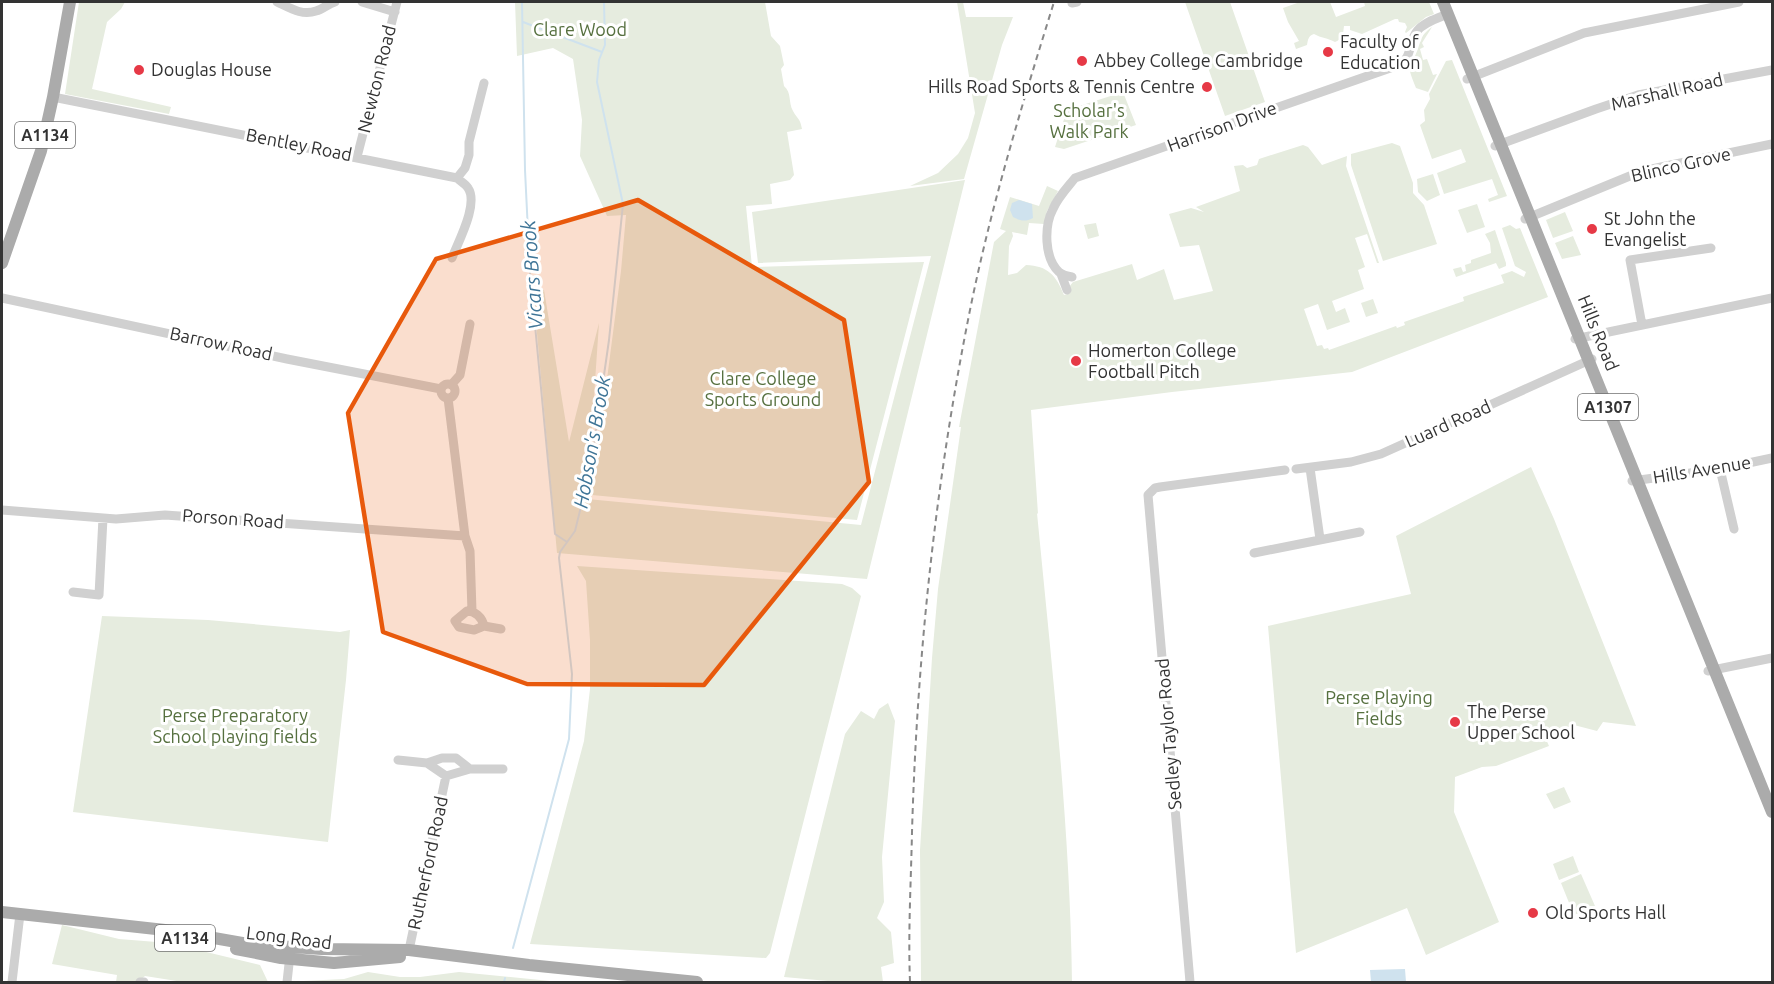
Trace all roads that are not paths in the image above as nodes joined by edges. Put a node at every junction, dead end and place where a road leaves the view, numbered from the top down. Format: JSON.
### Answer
{"nodes":[{"id":1,"x":70,"y":2,"type":"edge"},
{"id":2,"x":277,"y":2,"type":"edge"},
{"id":3,"x":335,"y":2,"type":"edge"},
{"id":4,"x":362,"y":2,"type":"edge"},
{"id":5,"x":397,"y":2,"type":"edge"},
{"id":6,"x":1443,"y":2,"type":"edge"},
{"id":7,"x":1739,"y":2,"type":"edge"},
{"id":8,"x":395,"y":12,"type":"junction"},
{"id":9,"x":1448,"y":14,"type":"junction"},
{"id":10,"x":1773,"y":70,"type":"edge"},
{"id":11,"x":1470,"y":78,"type":"junction"},
{"id":12,"x":484,"y":83,"type":"dead end"},
{"id":13,"x":53,"y":97,"type":"junction"},
{"id":14,"x":1773,"y":144,"type":"edge"},
{"id":15,"x":1498,"y":145,"type":"junction"},
{"id":16,"x":357,"y":157,"type":"junction"},
{"id":17,"x":457,"y":178,"type":"junction"},
{"id":18,"x":1528,"y":218,"type":"junction"},
{"id":19,"x":1711,"y":248,"type":"dead end"},
{"id":20,"x":452,"y":258,"type":"dead end"},
{"id":21,"x":2,"y":263,"type":"edge"},
{"id":22,"x":1061,"y":274,"type":"junction"},
{"id":23,"x":1072,"y":278,"type":"dead end"},
{"id":24,"x":1067,"y":290,"type":"dead end"},
{"id":25,"x":2,"y":298,"type":"edge"},
{"id":26,"x":1773,"y":298,"type":"edge"},
{"id":27,"x":470,"y":324,"type":"dead end"},
{"id":28,"x":1642,"y":325,"type":"junction"},
{"id":29,"x":1577,"y":339,"type":"junction"},
{"id":30,"x":1591,"y":359,"type":"junction"},
{"id":31,"x":451,"y":385,"type":"junction"},
{"id":32,"x":441,"y":389,"type":"junction"},
{"id":33,"x":448,"y":398,"type":"junction"},
{"id":34,"x":1773,"y":458,"type":"edge"},
{"id":35,"x":1310,"y":468,"type":"junction"},
{"id":36,"x":1296,"y":469,"type":"dead end"},
{"id":37,"x":1720,"y":469,"type":"junction"},
{"id":38,"x":1286,"y":470,"type":"dead end"},
{"id":39,"x":1634,"y":480,"type":"junction"},
{"id":40,"x":2,"y":510,"type":"edge"},
{"id":41,"x":103,"y":518,"type":"junction"},
{"id":42,"x":1734,"y":529,"type":"dead end"},
{"id":43,"x":1360,"y":532,"type":"dead end"},
{"id":44,"x":465,"y":536,"type":"junction"},
{"id":45,"x":1320,"y":539,"type":"junction"},
{"id":46,"x":1254,"y":553,"type":"dead end"},
{"id":47,"x":73,"y":592,"type":"dead end"},
{"id":48,"x":472,"y":611,"type":"junction"},
{"id":49,"x":443,"y":619,"type":"dead end"},
{"id":50,"x":455,"y":621,"type":"junction"},
{"id":51,"x":484,"y":626,"type":"junction"},
{"id":52,"x":501,"y":629,"type":"dead end"},
{"id":53,"x":1773,"y":658,"type":"edge"},
{"id":54,"x":1711,"y":671,"type":"junction"},
{"id":55,"x":398,"y":760,"type":"dead end"},
{"id":56,"x":427,"y":762,"type":"junction"},
{"id":57,"x":470,"y":769,"type":"junction"},
{"id":58,"x":503,"y":769,"type":"dead end"},
{"id":59,"x":446,"y":776,"type":"junction"},
{"id":60,"x":1773,"y":812,"type":"edge"},
{"id":61,"x":2,"y":912,"type":"edge"},
{"id":62,"x":20,"y":914,"type":"junction"},
{"id":63,"x":409,"y":950,"type":"junction"},
{"id":64,"x":290,"y":953,"type":"junction"},
{"id":65,"x":497,"y":961,"type":"junction"},
{"id":66,"x":12,"y":982,"type":"edge"},
{"id":67,"x":287,"y":982,"type":"edge"},
{"id":68,"x":697,"y":982,"type":"edge"},
{"id":69,"x":1190,"y":982,"type":"edge"}],
"edges":[{"from":1,"to":13,"type":"main road","number":"A1134"},
{"from":2,"to":3,"type":"street"},
{"from":4,"to":8,"type":"street"},
{"from":5,"to":8,"type":"street","name":"Newton Road"},
{"from":6,"to":9,"type":"main road","name":"Hills Road","number":"A1307"},
{"from":7,"to":11,"type":"street"},
{"from":8,"to":16,"type":"street","name":"Newton Road"},
{"from":9,"to":11,"type":"main road","name":"Hills Road","number":"A1307"},
{"from":9,"to":22,"type":"street","name":"Harrison Drive"},
{"from":10,"to":15,"type":"street","name":"Marshall Road"},
{"from":11,"to":15,"type":"main road","name":"Hills Road","number":"A1307"},
{"from":12,"to":17,"type":"street"},
{"from":13,"to":16,"type":"street","name":"Bentley Road"},
{"from":13,"to":21,"type":"main road","number":"A1134"},
{"from":14,"to":18,"type":"street","name":"Blinco Grove"},
{"from":15,"to":18,"type":"main road","name":"Hills Road","number":"A1307"},
{"from":16,"to":17,"type":"street","name":"Bentley Road"},
{"from":17,"to":20,"type":"street"},
{"from":18,"to":29,"type":"main road","name":"Hills Road","number":"A1307"},
{"from":19,"to":28,"type":"street"},
{"from":22,"to":23,"type":"street"},
{"from":22,"to":24,"type":"street","name":"Harrison Drive"},
{"from":25,"to":32,"type":"street","name":"Barrow Road"},
{"from":26,"to":28,"type":"street"},
{"from":27,"to":31,"type":"street"},
{"from":28,"to":29,"type":"street"},
{"from":29,"to":30,"type":"main road","name":"Hills Road","number":"A1307"},
{"from":30,"to":35,"type":"street","name":"Luard Road"},
{"from":30,"to":39,"type":"main road","name":"Hills Road","number":"A1307"},
{"from":31,"to":32,"type":"street"},
{"from":31,"to":33,"type":"street"},
{"from":32,"to":33,"type":"street"},
{"from":33,"to":44,"type":"street"},
{"from":34,"to":37,"type":"street","name":"Hills Avenue"},
{"from":35,"to":36,"type":"street","name":"Luard Road"},
{"from":35,"to":45,"type":"street"},
{"from":37,"to":39,"type":"street","name":"Hills Avenue"},
{"from":37,"to":42,"type":"street"},
{"from":38,"to":69,"type":"street","name":"Sedley Taylor Road"},
{"from":39,"to":54,"type":"main road","name":"Hills Road","number":"A1307"},
{"from":40,"to":41,"type":"street","name":"Porson Road"},
{"from":41,"to":44,"type":"street","name":"Porson Road"},
{"from":41,"to":47,"type":"street"},
{"from":43,"to":45,"type":"street"},
{"from":44,"to":48,"type":"street"},
{"from":45,"to":46,"type":"street"},
{"from":48,"to":50,"type":"street"},
{"from":48,"to":51,"type":"street"},
{"from":49,"to":50,"type":"street"},
{"from":50,"to":51,"type":"street"},
{"from":51,"to":52,"type":"street"},
{"from":53,"to":54,"type":"street"},
{"from":54,"to":60,"type":"main road","name":"Hills Road","number":"A1307"},
{"from":55,"to":56,"type":"street"},
{"from":56,"to":57,"type":"street"},
{"from":56,"to":59,"type":"street"},
{"from":57,"to":58,"type":"street"},
{"from":57,"to":59,"type":"street"},
{"from":59,"to":63,"type":"street","name":"Rutherford Road"},
{"from":61,"to":62,"type":"main road","name":"Long Road","number":"A1134"},
{"from":62,"to":64,"type":"main road","name":"Long Road","number":"A1134"},
{"from":62,"to":66,"type":"street"},
{"from":63,"to":64,"type":"main road","name":"Long Road","number":"A1134"},
{"from":63,"to":65,"type":"main road","name":"Long Road","number":"A1134"},
{"from":64,"to":65,"type":"main road","name":"Long Road","number":"A1134"},
{"from":64,"to":67,"type":"street"},
{"from":65,"to":68,"type":"main road","name":"Long Road","number":"A1134"}]}
